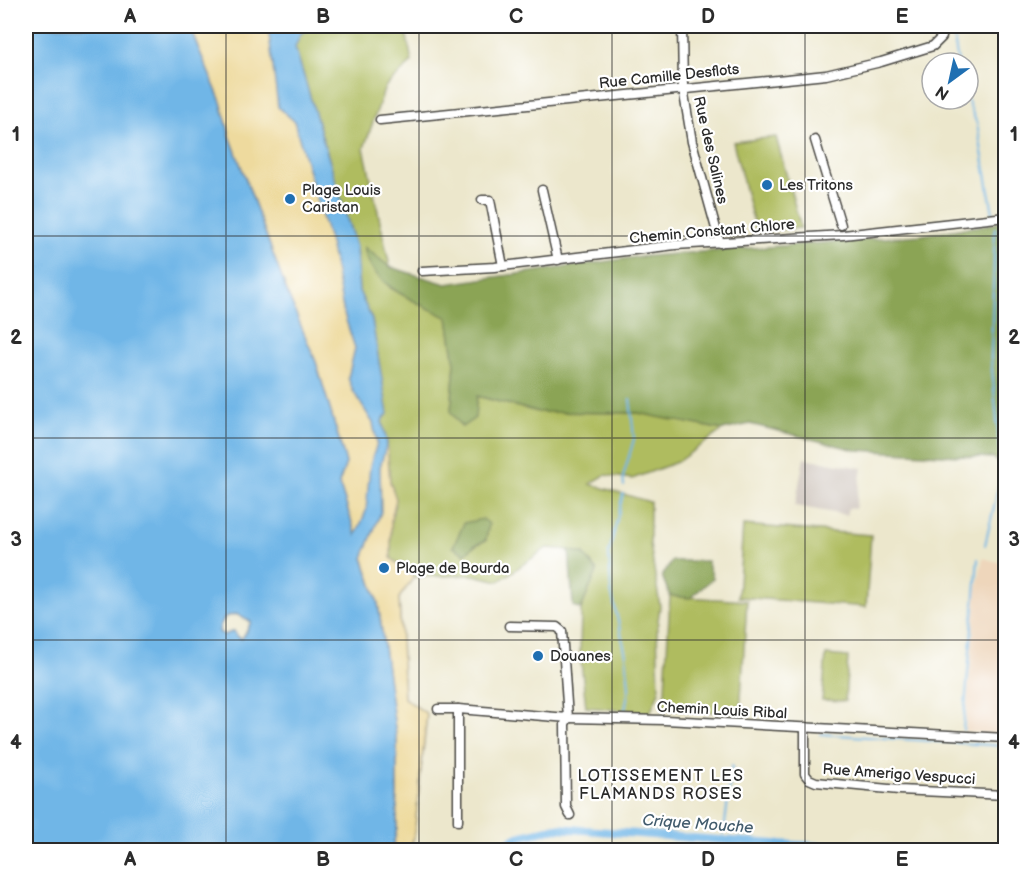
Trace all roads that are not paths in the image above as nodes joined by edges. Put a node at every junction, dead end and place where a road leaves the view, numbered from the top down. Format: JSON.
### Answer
{"nodes":[{"id":1,"x":682,"y":26,"type":"edge"},
{"id":2,"x":943,"y":26,"type":"edge"},
{"id":3,"x":683,"y":88,"type":"junction"},
{"id":4,"x":380,"y":120,"type":"dead end"},
{"id":5,"x":815,"y":140,"type":"dead end"},
{"id":6,"x":542,"y":190,"type":"dead end"},
{"id":7,"x":482,"y":200,"type":"dead end"},
{"id":8,"x":1005,"y":217,"type":"edge"},
{"id":9,"x":841,"y":225,"type":"dead end"},
{"id":10,"x":720,"y":243,"type":"junction"},
{"id":11,"x":558,"y":260,"type":"junction"},
{"id":12,"x":503,"y":266,"type":"junction"},
{"id":13,"x":422,"y":271,"type":"dead end"},
{"id":14,"x":509,"y":626,"type":"dead end"},
{"id":15,"x":438,"y":709,"type":"dead end"},
{"id":16,"x":458,"y":709,"type":"junction"},
{"id":17,"x":568,"y":718,"type":"junction"},
{"id":18,"x":805,"y":727,"type":"junction"},
{"id":19,"x":1005,"y":738,"type":"edge"},
{"id":20,"x":1005,"y":795,"type":"edge"},
{"id":21,"x":570,"y":814,"type":"dead end"},
{"id":22,"x":458,"y":821,"type":"dead end"}],
"edges":[{"from":1,"to":3,"type":"street","name":"Rue des Salines"},
{"from":2,"to":3,"type":"street","name":"Rue Camille Desflots"},
{"from":3,"to":4,"type":"street","name":"Rue Camille Desflots"},
{"from":3,"to":10,"type":"street","name":"Rue des Salines"},
{"from":5,"to":9,"type":"street"},
{"from":6,"to":11,"type":"street"},
{"from":7,"to":12,"type":"street"},
{"from":8,"to":10,"type":"street","name":"Chemin Constant Chlore"},
{"from":10,"to":11,"type":"street","name":"Chemin Constant Chlore"},
{"from":11,"to":12,"type":"street","name":"Chemin Constant Chlore"},
{"from":12,"to":13,"type":"street","name":"Chemin Constant Chlore"},
{"from":14,"to":17,"type":"street"},
{"from":15,"to":16,"type":"street","name":"Chemin Louis Ribal"},
{"from":16,"to":17,"type":"street","name":"Chemin Louis Ribal"},
{"from":16,"to":22,"type":"street"},
{"from":17,"to":18,"type":"street","name":"Chemin Louis Ribal"},
{"from":17,"to":21,"type":"street"},
{"from":18,"to":19,"type":"street","name":"Chemin Louis Ribal"},
{"from":18,"to":20,"type":"street","name":"Rue Amerigo Vespucci"}]}
